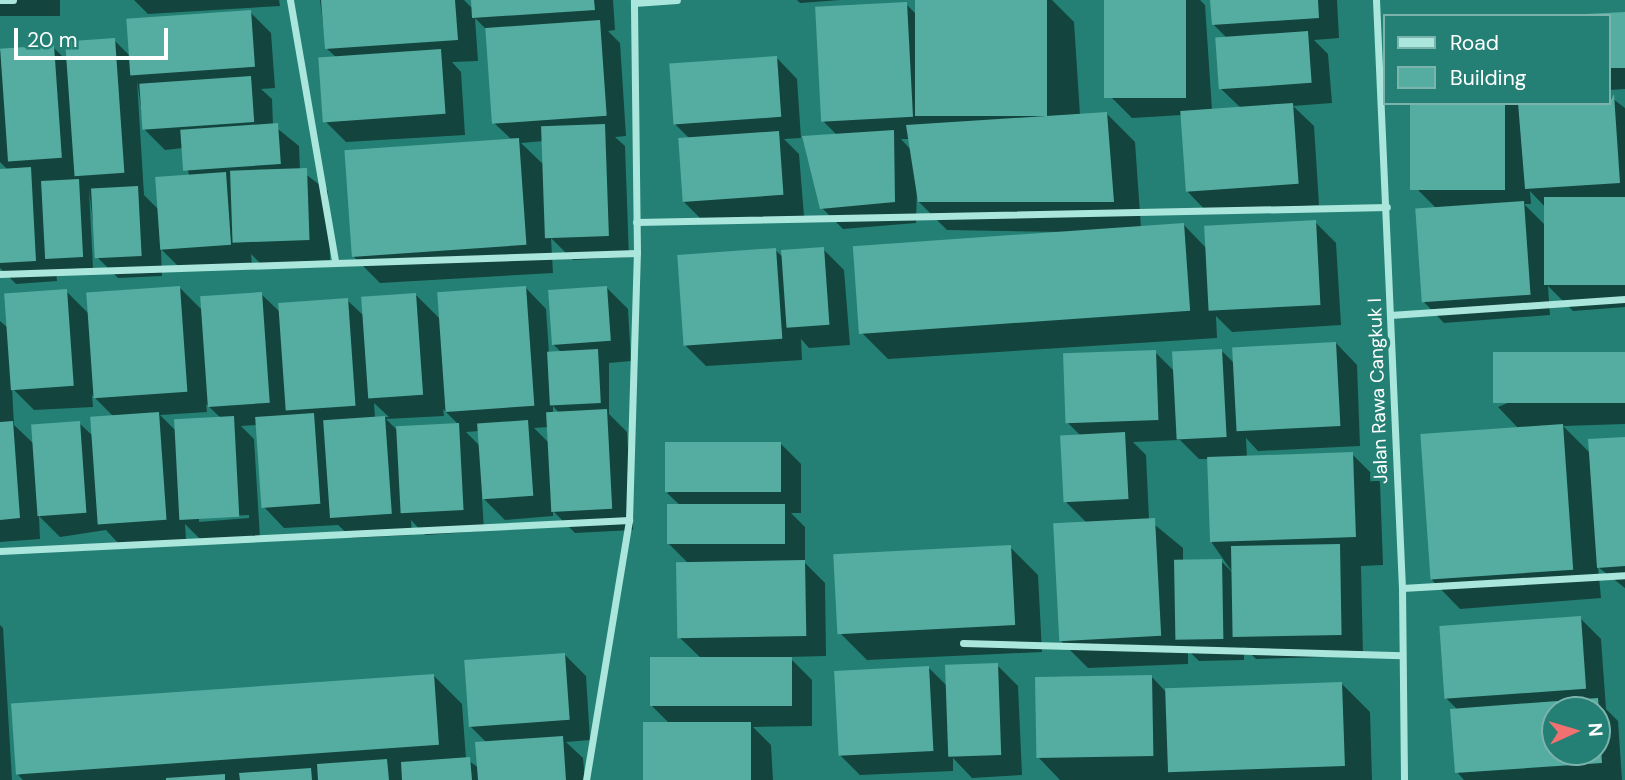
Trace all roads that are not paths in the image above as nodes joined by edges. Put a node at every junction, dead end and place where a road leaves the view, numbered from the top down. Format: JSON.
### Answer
{"nodes":[{"id":1,"x":13,"y":0,"type":"edge"},
{"id":2,"x":290,"y":0,"type":"edge"},
{"id":3,"x":677,"y":0,"type":"edge"},
{"id":4,"x":1376,"y":0,"type":"edge"},
{"id":5,"x":0,"y":1,"type":"edge"},
{"id":6,"x":634,"y":1,"type":"edge"},
{"id":7,"x":1387,"y":207,"type":"junction"},
{"id":8,"x":635,"y":222,"type":"junction"},
{"id":9,"x":637,"y":253,"type":"junction"},
{"id":10,"x":335,"y":261,"type":"junction"},
{"id":11,"x":0,"y":274,"type":"edge"},
{"id":12,"x":1625,"y":299,"type":"edge"},
{"id":13,"x":1390,"y":315,"type":"junction"},
{"id":14,"x":629,"y":520,"type":"junction"},
{"id":15,"x":0,"y":551,"type":"edge"},
{"id":16,"x":1625,"y":575,"type":"edge"},
{"id":17,"x":1402,"y":588,"type":"junction"},
{"id":18,"x":963,"y":643,"type":"dead end"},
{"id":19,"x":1402,"y":654,"type":"junction"},
{"id":20,"x":586,"y":780,"type":"edge"},
{"id":21,"x":1404,"y":780,"type":"edge"}],
"edges":[{"from":1,"to":5,"type":"street"},
{"from":2,"to":10,"type":"street"},
{"from":3,"to":6,"type":"street"},
{"from":4,"to":7,"type":"street","name":"Jalan Rawa Cangkuk I"},
{"from":6,"to":8,"type":"street"},
{"from":7,"to":8,"type":"street"},
{"from":7,"to":13,"type":"street","name":"Jalan Rawa Cangkuk I"},
{"from":8,"to":9,"type":"street"},
{"from":9,"to":10,"type":"street"},
{"from":9,"to":14,"type":"street"},
{"from":10,"to":11,"type":"street"},
{"from":12,"to":13,"type":"street"},
{"from":13,"to":17,"type":"street","name":"Jalan Rawa Cangkuk I"},
{"from":14,"to":15,"type":"street"},
{"from":14,"to":20,"type":"street"},
{"from":16,"to":17,"type":"street"},
{"from":17,"to":19,"type":"street","name":"Jalan Rawa Cangkuk I"},
{"from":18,"to":19,"type":"street"},
{"from":19,"to":21,"type":"street","name":"Jalan Rawa Cangkuk I"}]}
